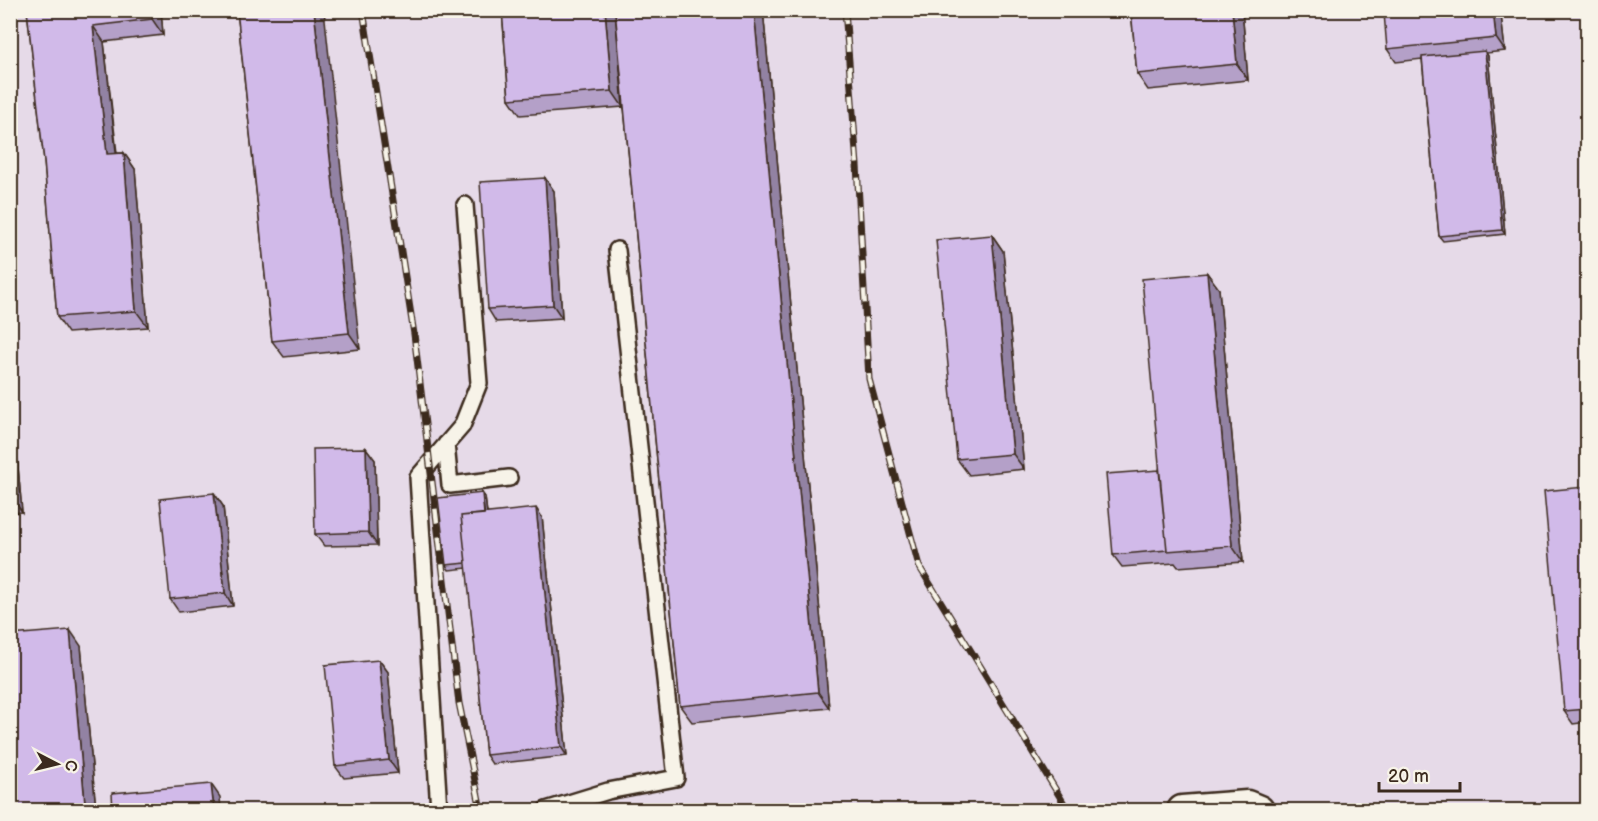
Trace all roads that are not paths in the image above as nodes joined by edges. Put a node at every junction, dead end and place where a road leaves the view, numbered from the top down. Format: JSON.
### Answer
{"nodes":[{"id":1,"x":465,"y":205,"type":"dead end"},
{"id":2,"x":617,"y":250,"type":"dead end"},
{"id":3,"x":446,"y":444,"type":"junction"},
{"id":4,"x":509,"y":478,"type":"dead end"},
{"id":5,"x":439,"y":810,"type":"edge"},
{"id":6,"x":546,"y":810,"type":"edge"},
{"id":7,"x":1182,"y":810,"type":"edge"},
{"id":8,"x":1259,"y":810,"type":"edge"}],
"edges":[{"from":1,"to":3,"type":"lane"},
{"from":2,"to":6,"type":"lane"},
{"from":3,"to":4,"type":"lane"},
{"from":3,"to":5,"type":"lane"},
{"from":7,"to":8,"type":"street"}]}
